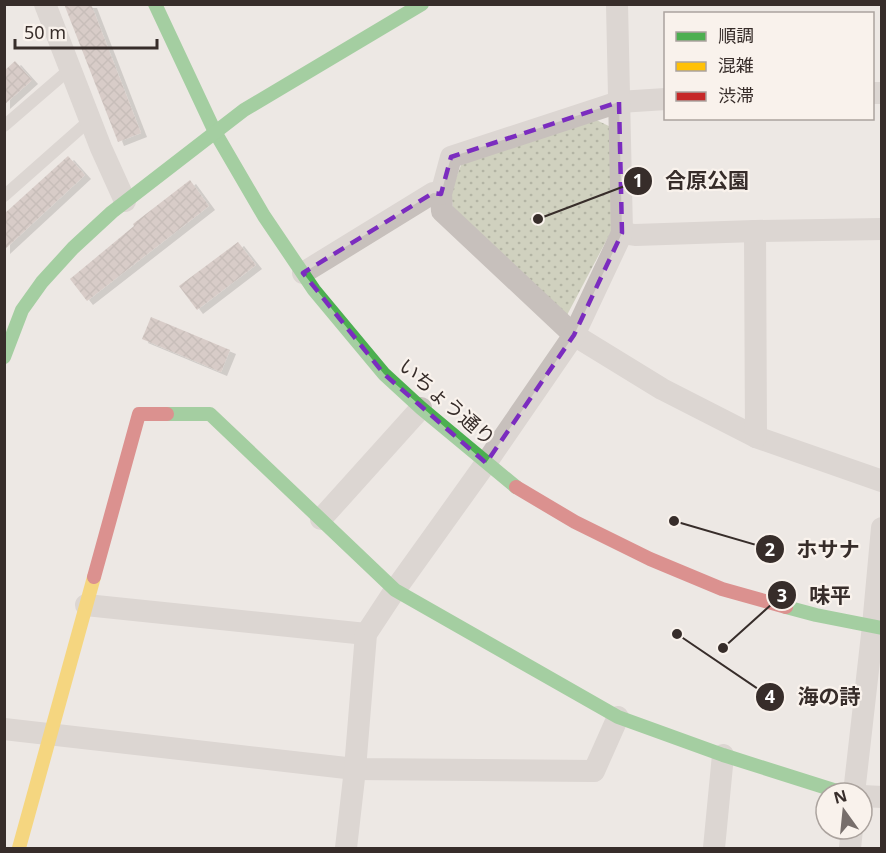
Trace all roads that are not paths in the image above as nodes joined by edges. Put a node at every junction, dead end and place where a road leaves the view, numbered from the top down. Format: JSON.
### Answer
{"nodes":[{"id":1,"x":45,"y":4,"type":"edge"},
{"id":2,"x":155,"y":4,"type":"edge"},
{"id":3,"x":422,"y":4,"type":"edge"},
{"id":4,"x":617,"y":4,"type":"edge"},
{"id":5,"x":70,"y":69,"type":"junction"},
{"id":6,"x":664,"y":99,"type":"edge"},
{"id":7,"x":619,"y":102,"type":"junction"},
{"id":8,"x":90,"y":120,"type":"junction"},
{"id":9,"x":4,"y":126,"type":"edge"},
{"id":10,"x":215,"y":132,"type":"junction"},
{"id":11,"x":441,"y":194,"type":"junction"},
{"id":12,"x":4,"y":196,"type":"edge"},
{"id":13,"x":125,"y":201,"type":"junction"},
{"id":14,"x":882,"y":229,"type":"edge"},
{"id":15,"x":755,"y":231,"type":"junction"},
{"id":16,"x":621,"y":232,"type":"junction"},
{"id":17,"x":303,"y":273,"type":"junction"},
{"id":18,"x":10,"y":326,"type":"edge"},
{"id":19,"x":574,"y":335,"type":"junction"},
{"id":20,"x":4,"y":357,"type":"edge"},
{"id":21,"x":421,"y":408,"type":"junction"},
{"id":22,"x":756,"y":437,"type":"junction"},
{"id":23,"x":486,"y":463,"type":"junction"},
{"id":24,"x":882,"y":482,"type":"edge"},
{"id":25,"x":321,"y":519,"type":"junction"},
{"id":26,"x":882,"y":528,"type":"edge"},
{"id":27,"x":394,"y":590,"type":"junction"},
{"id":28,"x":86,"y":605,"type":"junction"},
{"id":29,"x":877,"y":627,"type":"edge"},
{"id":30,"x":366,"y":634,"type":"junction"},
{"id":31,"x":618,"y":717,"type":"junction"},
{"id":32,"x":4,"y":729,"type":"edge"},
{"id":33,"x":50,"y":735,"type":"junction"},
{"id":34,"x":723,"y":755,"type":"junction"},
{"id":35,"x":355,"y":770,"type":"junction"},
{"id":36,"x":856,"y":781,"type":"edge"},
{"id":37,"x":814,"y":784,"type":"edge"},
{"id":38,"x":19,"y":849,"type":"edge"},
{"id":39,"x":346,"y":849,"type":"edge"},
{"id":40,"x":714,"y":849,"type":"edge"}],
"edges":[{"from":1,"to":5,"type":"street"},
{"from":2,"to":10,"type":"street","name":"いちょう通り"},
{"from":3,"to":10,"type":"street"},
{"from":4,"to":7,"type":"street"},
{"from":5,"to":8,"type":"street"},
{"from":5,"to":9,"type":"lane"},
{"from":6,"to":7,"type":"street"},
{"from":7,"to":11,"type":"street"},
{"from":7,"to":16,"type":"street"},
{"from":8,"to":12,"type":"lane"},
{"from":8,"to":13,"type":"street"},
{"from":10,"to":13,"type":"street"},
{"from":10,"to":17,"type":"street","name":"いちょう通り"},
{"from":11,"to":17,"type":"street"},
{"from":11,"to":19,"type":"street"},
{"from":13,"to":18,"type":"street"},
{"from":14,"to":15,"type":"street"},
{"from":15,"to":16,"type":"street"},
{"from":15,"to":22,"type":"street"},
{"from":16,"to":19,"type":"street"},
{"from":17,"to":21,"type":"street","name":"いちょう通り"},
{"from":18,"to":20,"type":"street"},
{"from":19,"to":22,"type":"street"},
{"from":19,"to":23,"type":"street"},
{"from":21,"to":23,"type":"street","name":"いちょう通り"},
{"from":21,"to":25,"type":"street"},
{"from":22,"to":24,"type":"street"},
{"from":23,"to":27,"type":"street"},
{"from":23,"to":29,"type":"street","name":"いちょう通り"},
{"from":25,"to":27,"type":"street"},
{"from":25,"to":28,"type":"street"},
{"from":26,"to":29,"type":"street"},
{"from":27,"to":30,"type":"street"},
{"from":27,"to":31,"type":"street"},
{"from":28,"to":30,"type":"street"},
{"from":28,"to":33,"type":"street"},
{"from":29,"to":36,"type":"street"},
{"from":30,"to":35,"type":"street"},
{"from":31,"to":34,"type":"street"},
{"from":31,"to":35,"type":"street"},
{"from":32,"to":33,"type":"street"},
{"from":33,"to":35,"type":"street"},
{"from":33,"to":38,"type":"street"},
{"from":34,"to":37,"type":"street"},
{"from":34,"to":40,"type":"street"},
{"from":35,"to":39,"type":"street"}]}
